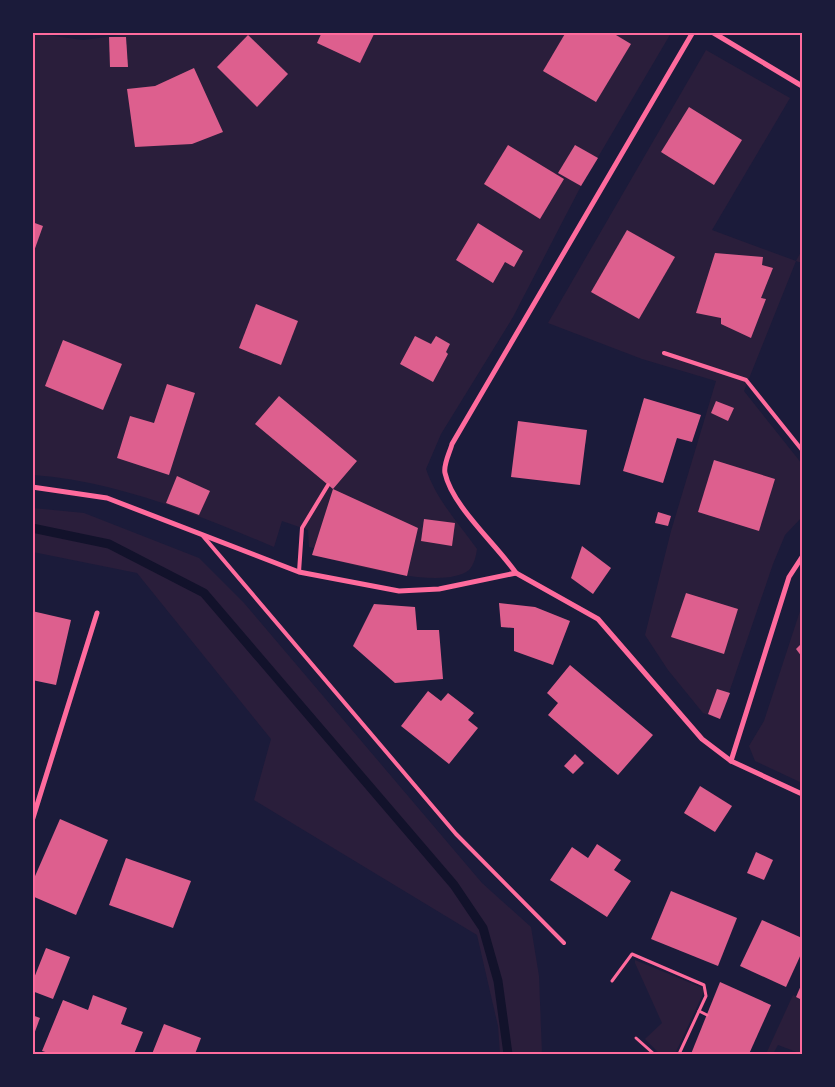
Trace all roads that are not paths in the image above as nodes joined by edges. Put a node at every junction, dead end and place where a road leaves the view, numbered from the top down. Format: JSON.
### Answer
{"nodes":[{"id":1,"x":693,"y":32,"type":"edge"},
{"id":2,"x":712,"y":32,"type":"edge"},
{"id":3,"x":802,"y":86,"type":"edge"},
{"id":4,"x":664,"y":352,"type":"dead end"},
{"id":5,"x":802,"y":450,"type":"edge"},
{"id":6,"x":328,"y":485,"type":"dead end"},
{"id":7,"x":32,"y":487,"type":"edge"},
{"id":8,"x":203,"y":536,"type":"junction"},
{"id":9,"x":802,"y":557,"type":"edge"},
{"id":10,"x":299,"y":572,"type":"junction"},
{"id":11,"x":516,"y":573,"type":"junction"},
{"id":12,"x":97,"y":613,"type":"dead end"},
{"id":13,"x":731,"y":761,"type":"junction"},
{"id":14,"x":802,"y":794,"type":"edge"},
{"id":15,"x":32,"y":821,"type":"edge"},
{"id":16,"x":564,"y":943,"type":"dead end"}],
"edges":[{"from":1,"to":11,"type":"street"},
{"from":2,"to":3,"type":"street"},
{"from":4,"to":5,"type":"lane"},
{"from":6,"to":10,"type":"lane"},
{"from":7,"to":8,"type":"street"},
{"from":8,"to":10,"type":"street"},
{"from":8,"to":16,"type":"lane"},
{"from":9,"to":13,"type":"street"},
{"from":10,"to":11,"type":"street"},
{"from":11,"to":13,"type":"street"},
{"from":12,"to":15,"type":"street"},
{"from":13,"to":14,"type":"street"}]}
